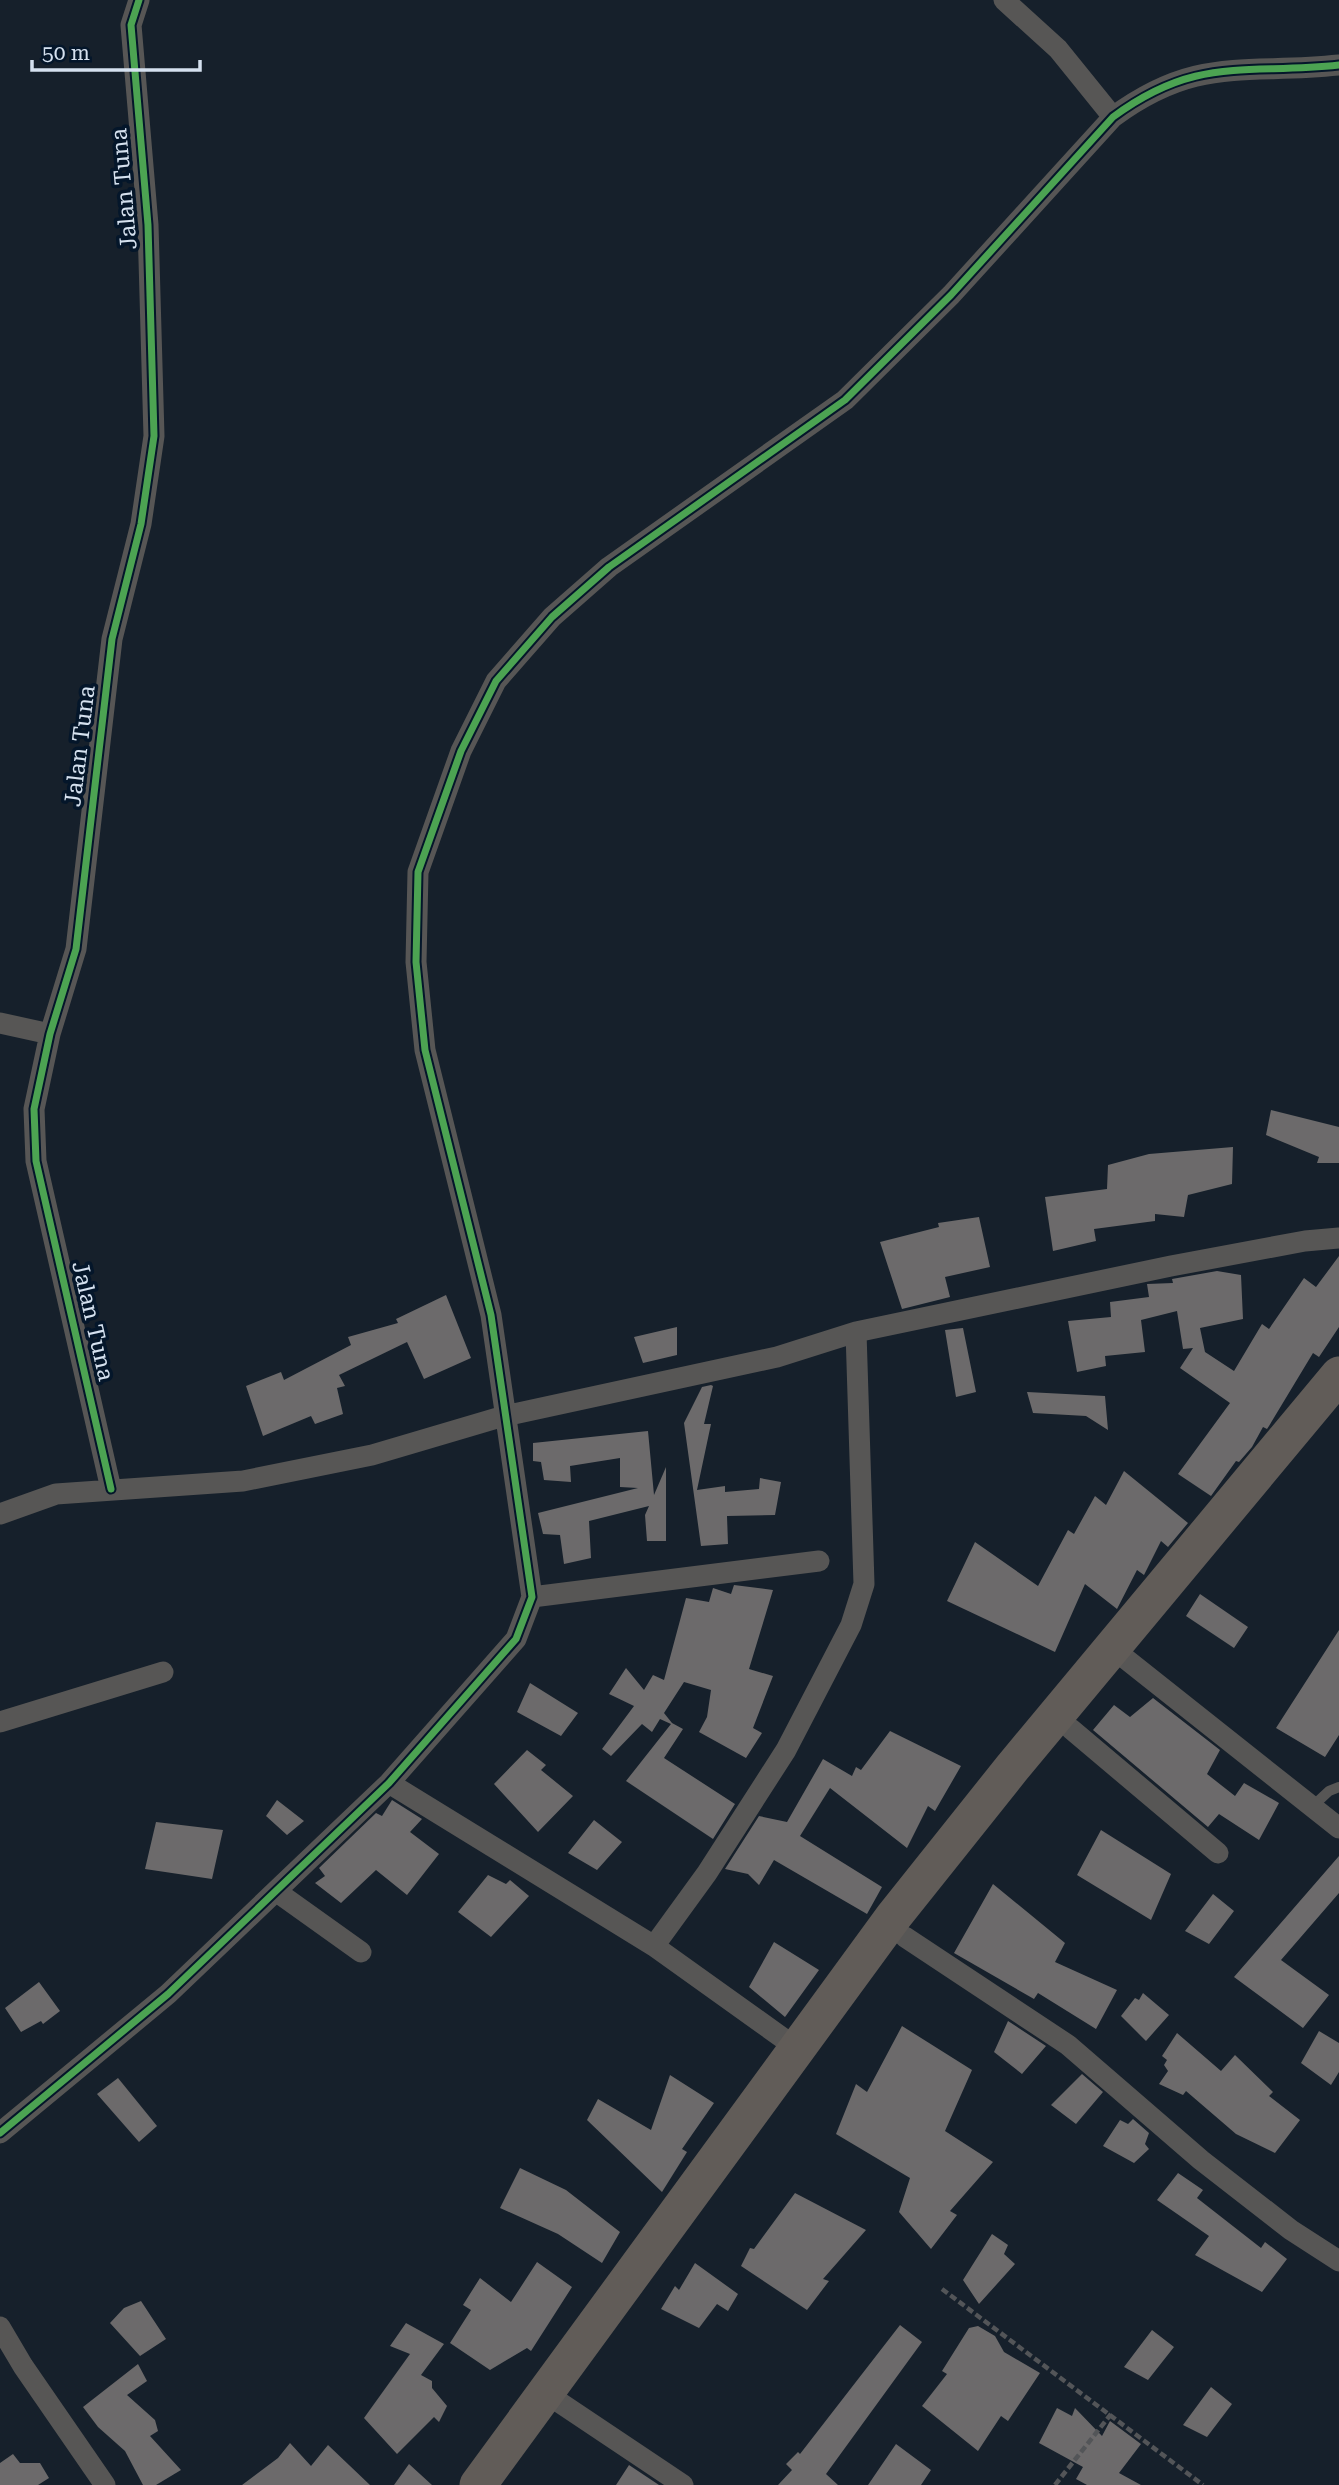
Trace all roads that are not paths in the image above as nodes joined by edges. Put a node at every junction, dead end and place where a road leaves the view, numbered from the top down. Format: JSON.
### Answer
{"nodes":[{"id":1,"x":139,"y":0,"type":"edge"},
{"id":2,"x":1004,"y":0,"type":"edge"},
{"id":3,"x":1339,"y":65,"type":"edge"},
{"id":4,"x":1113,"y":117,"type":"junction"},
{"id":5,"x":0,"y":1023,"type":"edge"},
{"id":6,"x":50,"y":1034,"type":"junction"},
{"id":7,"x":1339,"y":1238,"type":"edge"},
{"id":8,"x":856,"y":1332,"type":"junction"},
{"id":9,"x":1339,"y":1375,"type":"edge"},
{"id":10,"x":1339,"y":1408,"type":"edge"},
{"id":11,"x":504,"y":1416,"type":"junction"},
{"id":12,"x":111,"y":1489,"type":"junction"},
{"id":13,"x":0,"y":1514,"type":"edge"},
{"id":14,"x":819,"y":1561,"type":"dead end"},
{"id":15,"x":532,"y":1597,"type":"junction"},
{"id":16,"x":1120,"y":1654,"type":"junction"},
{"id":17,"x":163,"y":1672,"type":"dead end"},
{"id":18,"x":0,"y":1722,"type":"edge"},
{"id":19,"x":1071,"y":1729,"type":"junction"},
{"id":20,"x":389,"y":1783,"type":"junction"},
{"id":21,"x":1339,"y":1787,"type":"edge"},
{"id":22,"x":1314,"y":1805,"type":"junction"},
{"id":23,"x":1339,"y":1828,"type":"edge"},
{"id":24,"x":1218,"y":1853,"type":"dead end"},
{"id":25,"x":277,"y":1892,"type":"junction"},
{"id":26,"x":905,"y":1937,"type":"junction"},
{"id":27,"x":654,"y":1946,"type":"junction"},
{"id":28,"x":361,"y":1952,"type":"dead end"},
{"id":29,"x":798,"y":2049,"type":"junction"},
{"id":30,"x":0,"y":2133,"type":"edge"},
{"id":31,"x":1339,"y":2261,"type":"edge"},
{"id":32,"x":0,"y":2328,"type":"edge"},
{"id":33,"x":557,"y":2400,"type":"junction"},
{"id":34,"x":105,"y":2485,"type":"edge"},
{"id":35,"x":478,"y":2485,"type":"edge"},
{"id":36,"x":509,"y":2485,"type":"edge"},
{"id":37,"x":683,"y":2485,"type":"edge"}],
"edges":[{"from":1,"to":6,"type":"street","name":"Jalan Tuna"},
{"from":2,"to":4,"type":"street"},
{"from":3,"to":4,"type":"street"},
{"from":4,"to":11,"type":"street"},
{"from":5,"to":6,"type":"street"},
{"from":6,"to":12,"type":"street","name":"Jalan Tuna"},
{"from":7,"to":8,"type":"street"},
{"from":8,"to":11,"type":"street"},
{"from":8,"to":27,"type":"street"},
{"from":9,"to":16,"type":"highway"},
{"from":10,"to":16,"type":"highway"},
{"from":11,"to":12,"type":"street"},
{"from":11,"to":15,"type":"street"},
{"from":12,"to":13,"type":"street"},
{"from":14,"to":15,"type":"street"},
{"from":15,"to":20,"type":"street"},
{"from":16,"to":19,"type":"highway"},
{"from":16,"to":22,"type":"street"},
{"from":16,"to":29,"type":"highway"},
{"from":17,"to":18,"type":"street"},
{"from":19,"to":24,"type":"street"},
{"from":19,"to":26,"type":"highway"},
{"from":20,"to":25,"type":"street"},
{"from":20,"to":27,"type":"street"},
{"from":21,"to":22,"type":"lane"},
{"from":22,"to":23,"type":"street"},
{"from":25,"to":28,"type":"street"},
{"from":25,"to":30,"type":"street"},
{"from":26,"to":31,"type":"street"},
{"from":26,"to":33,"type":"highway"},
{"from":27,"to":29,"type":"street"},
{"from":29,"to":33,"type":"highway"},
{"from":32,"to":34,"type":"street"},
{"from":33,"to":35,"type":"highway"},
{"from":33,"to":36,"type":"highway"},
{"from":33,"to":37,"type":"street"}]}
